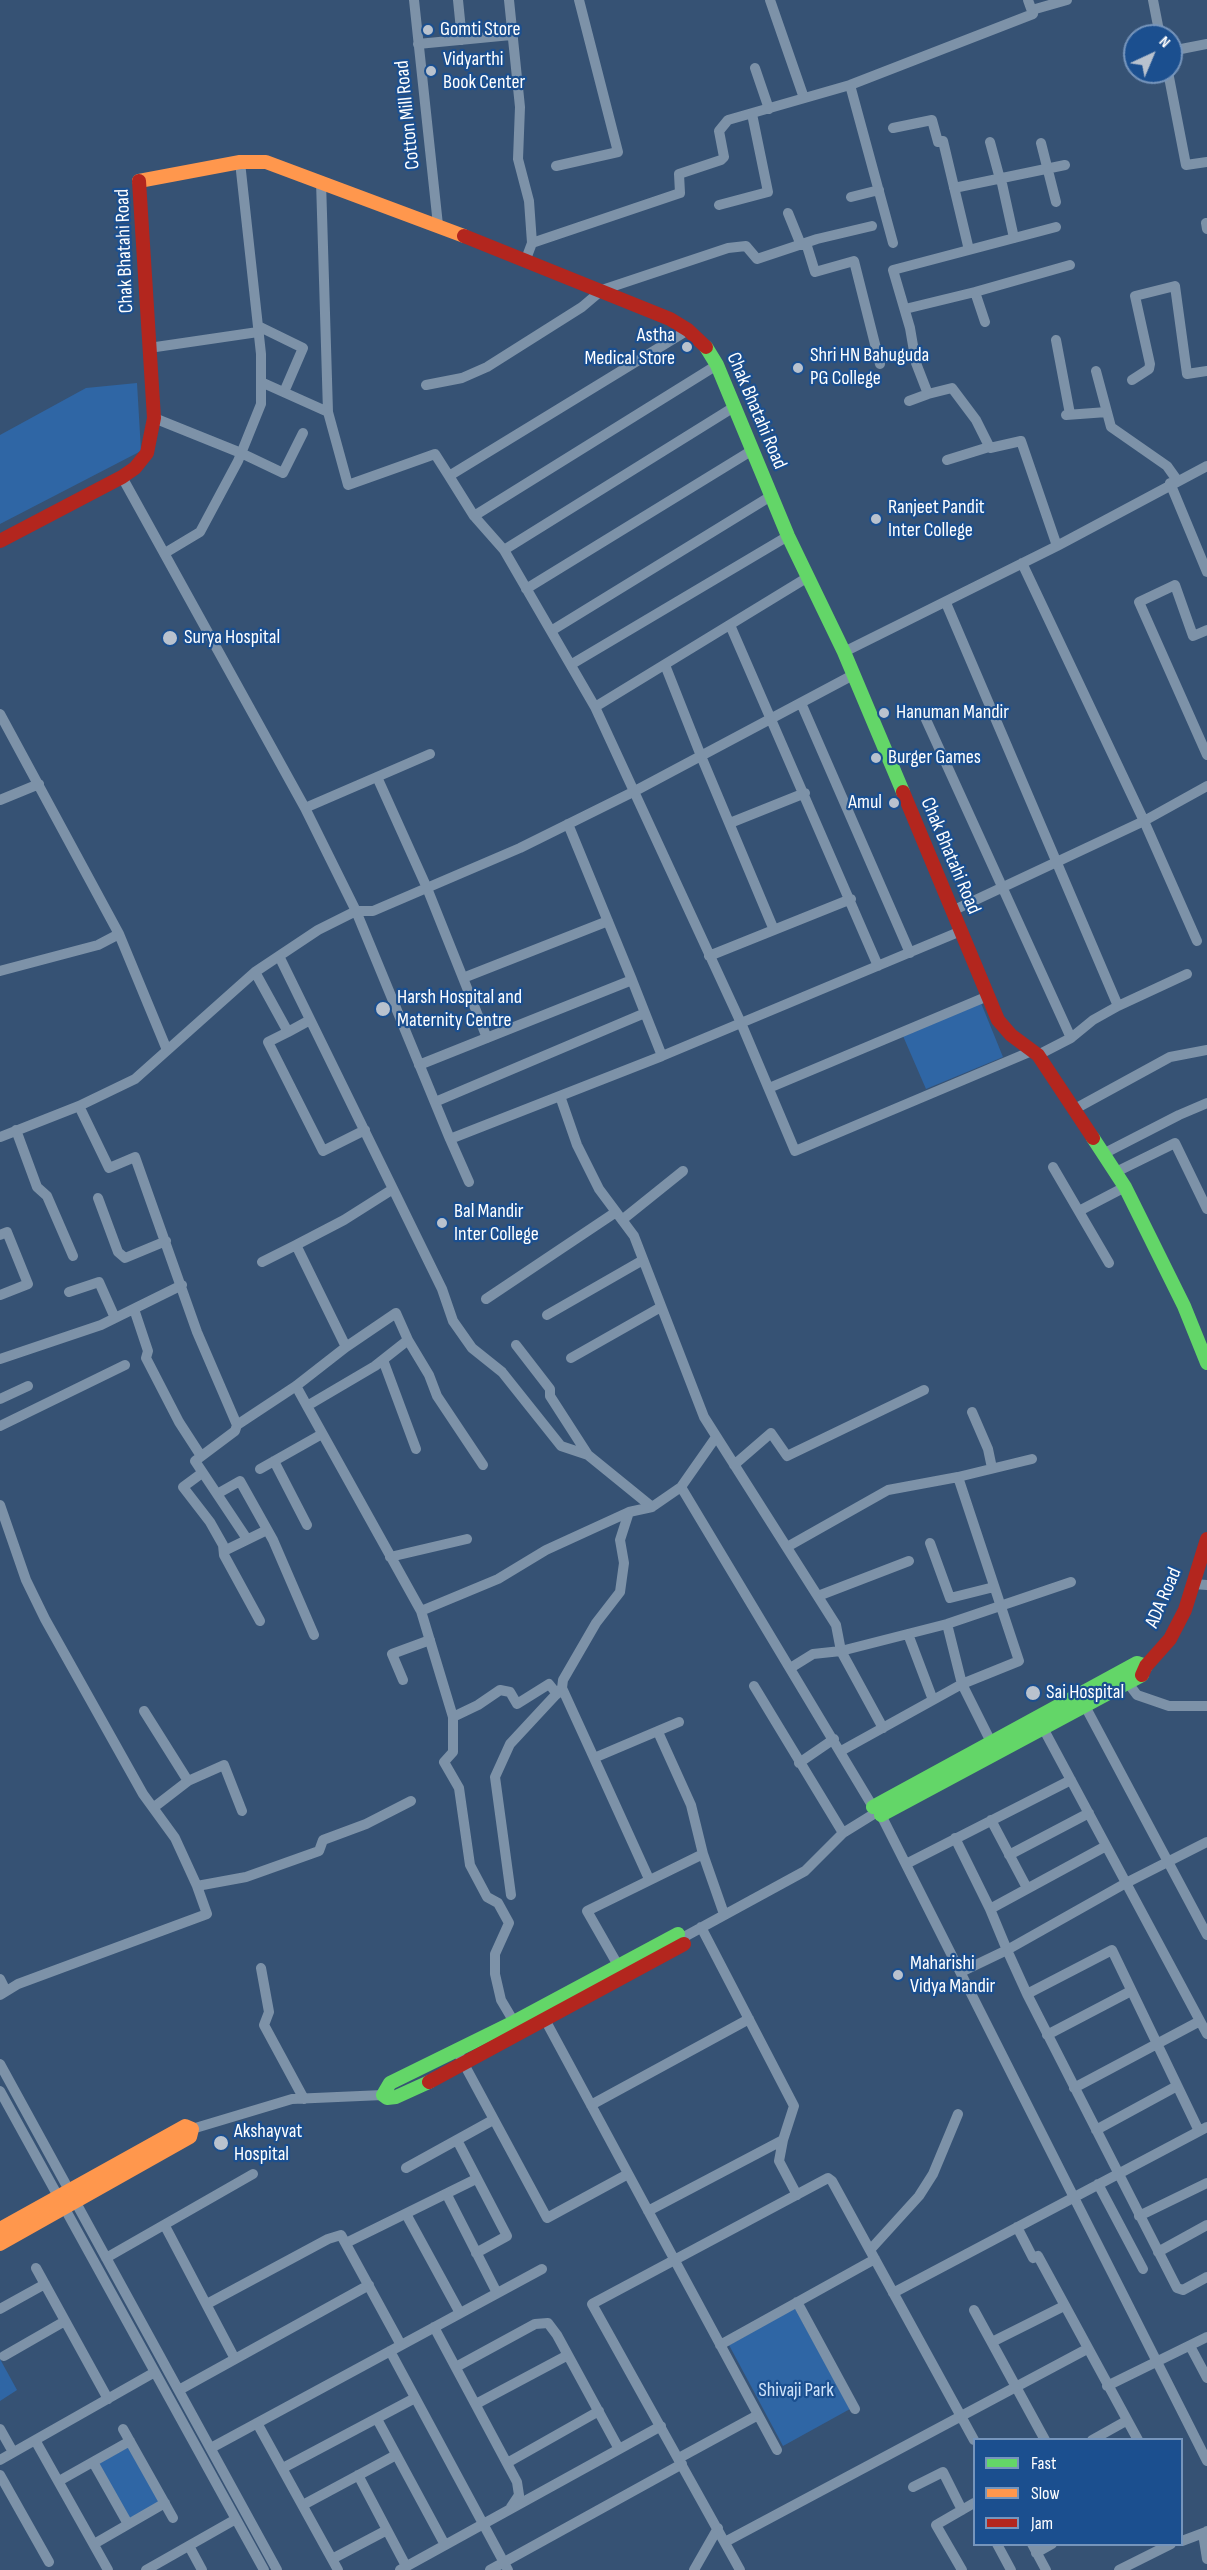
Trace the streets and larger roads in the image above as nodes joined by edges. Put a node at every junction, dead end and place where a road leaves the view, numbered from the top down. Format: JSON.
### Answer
{"nodes":[{"id":1,"x":414,"y":0,"type":"edge"},
{"id":2,"x":458,"y":0,"type":"edge"},
{"id":3,"x":510,"y":0,"type":"edge"},
{"id":4,"x":579,"y":0,"type":"edge"},
{"id":5,"x":770,"y":0,"type":"edge"},
{"id":6,"x":1067,"y":0,"type":"edge"},
{"id":7,"x":1153,"y":0,"type":"edge"},
{"id":8,"x":1030,"y":5,"type":"edge"},
{"id":9,"x":1158,"y":24,"type":"edge"},
{"id":10,"x":511,"y":35,"type":"junction"},
{"id":11,"x":462,"y":40,"type":"junction"},
{"id":12,"x":418,"y":44,"type":"junction"},
{"id":13,"x":1207,"y":44,"type":"edge"},
{"id":14,"x":1183,"y":49,"type":"edge"},
{"id":15,"x":754,"y":68,"type":"dead end"},
{"id":16,"x":1170,"y":84,"type":"edge"},
{"id":17,"x":850,"y":85,"type":"junction"},
{"id":18,"x":804,"y":98,"type":"junction"},
{"id":19,"x":769,"y":109,"type":"junction"},
{"id":20,"x":752,"y":114,"type":"junction"},
{"id":21,"x":893,"y":128,"type":"dead end"},
{"id":22,"x":990,"y":142,"type":"dead end"},
{"id":23,"x":1041,"y":143,"type":"dead end"},
{"id":24,"x":240,"y":162,"type":"junction"},
{"id":25,"x":1207,"y":162,"type":"edge"},
{"id":26,"x":1065,"y":165,"type":"dead end"},
{"id":27,"x":556,"y":166,"type":"dead end"},
{"id":28,"x":1047,"y":170,"type":"junction"},
{"id":29,"x":1000,"y":179,"type":"junction"},
{"id":30,"x":321,"y":181,"type":"junction"},
{"id":31,"x":954,"y":188,"type":"junction"},
{"id":32,"x":879,"y":190,"type":"junction"},
{"id":33,"x":851,"y":197,"type":"dead end"},
{"id":34,"x":1056,"y":201,"type":"dead end"},
{"id":35,"x":719,"y":205,"type":"dead end"},
{"id":36,"x":788,"y":213,"type":"dead end"},
{"id":37,"x":438,"y":225,"type":"junction"},
{"id":38,"x":872,"y":226,"type":"dead end"},
{"id":39,"x":1056,"y":227,"type":"dead end"},
{"id":40,"x":1014,"y":238,"type":"junction"},
{"id":41,"x":532,"y":243,"type":"junction"},
{"id":42,"x":893,"y":243,"type":"dead end"},
{"id":43,"x":803,"y":244,"type":"junction"},
{"id":44,"x":969,"y":250,"type":"junction"},
{"id":45,"x":526,"y":259,"type":"junction"},
{"id":46,"x":1070,"y":265,"type":"dead end"},
{"id":47,"x":602,"y":290,"type":"junction"},
{"id":48,"x":975,"y":292,"type":"junction"},
{"id":49,"x":905,"y":309,"type":"junction"},
{"id":50,"x":985,"y":322,"type":"dead end"},
{"id":51,"x":258,"y":329,"type":"junction"},
{"id":52,"x":688,"y":330,"type":"junction"},
{"id":53,"x":1056,"y":340,"type":"dead end"},
{"id":54,"x":148,"y":348,"type":"junction"},
{"id":55,"x":880,"y":364,"type":"dead end"},
{"id":56,"x":717,"y":365,"type":"junction"},
{"id":57,"x":1096,"y":371,"type":"dead end"},
{"id":58,"x":1207,"y":371,"type":"edge"},
{"id":59,"x":1132,"y":380,"type":"dead end"},
{"id":60,"x":261,"y":382,"type":"junction"},
{"id":61,"x":426,"y":385,"type":"dead end"},
{"id":62,"x":284,"y":392,"type":"junction"},
{"id":63,"x":928,"y":394,"type":"junction"},
{"id":64,"x":909,"y":401,"type":"dead end"},
{"id":65,"x":734,"y":407,"type":"junction"},
{"id":66,"x":328,"y":412,"type":"junction"},
{"id":67,"x":1107,"y":412,"type":"junction"},
{"id":68,"x":154,"y":418,"type":"junction"},
{"id":69,"x":303,"y":433,"type":"dead end"},
{"id":70,"x":989,"y":447,"type":"junction"},
{"id":71,"x":751,"y":452,"type":"junction"},
{"id":72,"x":241,"y":453,"type":"junction"},
{"id":73,"x":947,"y":460,"type":"dead end"},
{"id":74,"x":1207,"y":465,"type":"edge"},
{"id":75,"x":449,"y":476,"type":"junction"},
{"id":76,"x":122,"y":477,"type":"junction"},
{"id":77,"x":1173,"y":482,"type":"junction"},
{"id":78,"x":771,"y":496,"type":"junction"},
{"id":79,"x":474,"y":516,"type":"junction"},
{"id":80,"x":788,"y":536,"type":"junction"},
{"id":81,"x":0,"y":540,"type":"edge"},
{"id":82,"x":1057,"y":546,"type":"junction"},
{"id":83,"x":504,"y":550,"type":"junction"},
{"id":84,"x":165,"y":553,"type":"junction"},
{"id":85,"x":1022,"y":563,"type":"junction"},
{"id":86,"x":1207,"y":572,"type":"edge"},
{"id":87,"x":808,"y":578,"type":"junction"},
{"id":88,"x":526,"y":589,"type":"junction"},
{"id":89,"x":946,"y":603,"type":"junction"},
{"id":90,"x":730,"y":625,"type":"junction"},
{"id":91,"x":1207,"y":630,"type":"edge"},
{"id":92,"x":551,"y":631,"type":"junction"},
{"id":93,"x":844,"y":652,"type":"junction"},
{"id":94,"x":572,"y":664,"type":"junction"},
{"id":95,"x":665,"y":664,"type":"junction"},
{"id":96,"x":853,"y":675,"type":"junction"},
{"id":97,"x":801,"y":703,"type":"junction"},
{"id":98,"x":595,"y":706,"type":"junction"},
{"id":99,"x":923,"y":713,"type":"dead end"},
{"id":100,"x":0,"y":714,"type":"edge"},
{"id":101,"x":772,"y":718,"type":"junction"},
{"id":102,"x":430,"y":754,"type":"dead end"},
{"id":103,"x":1207,"y":755,"type":"edge"},
{"id":104,"x":701,"y":756,"type":"junction"},
{"id":105,"x":377,"y":777,"type":"junction"},
{"id":106,"x":39,"y":784,"type":"junction"},
{"id":107,"x":1207,"y":786,"type":"edge"},
{"id":108,"x":635,"y":791,"type":"junction"},
{"id":109,"x":805,"y":793,"type":"junction"},
{"id":110,"x":0,"y":800,"type":"edge"},
{"id":111,"x":305,"y":808,"type":"junction"},
{"id":112,"x":1144,"y":821,"type":"junction"},
{"id":113,"x":568,"y":824,"type":"junction"},
{"id":114,"x":730,"y":824,"type":"junction"},
{"id":115,"x":1055,"y":863,"type":"junction"},
{"id":116,"x":427,"y":888,"type":"junction"},
{"id":117,"x":1001,"y":889,"type":"junction"},
{"id":118,"x":851,"y":899,"type":"junction"},
{"id":119,"x":356,"y":911,"type":"junction"},
{"id":120,"x":952,"y":911,"type":"junction"},
{"id":121,"x":608,"y":921,"type":"junction"},
{"id":122,"x":774,"y":930,"type":"junction"},
{"id":123,"x":961,"y":932,"type":"junction"},
{"id":124,"x":119,"y":934,"type":"junction"},
{"id":125,"x":1197,"y":941,"type":"dead end"},
{"id":126,"x":910,"y":952,"type":"junction"},
{"id":127,"x":279,"y":956,"type":"junction"},
{"id":128,"x":709,"y":956,"type":"junction"},
{"id":129,"x":878,"y":966,"type":"junction"},
{"id":130,"x":0,"y":971,"type":"edge"},
{"id":131,"x":255,"y":972,"type":"junction"},
{"id":132,"x":1187,"y":974,"type":"dead end"},
{"id":133,"x":463,"y":978,"type":"junction"},
{"id":134,"x":632,"y":980,"type":"junction"},
{"id":135,"x":988,"y":996,"type":"junction"},
{"id":136,"x":1118,"y":1006,"type":"junction"},
{"id":137,"x":645,"y":1013,"type":"junction"},
{"id":138,"x":310,"y":1020,"type":"junction"},
{"id":139,"x":741,"y":1023,"type":"junction"},
{"id":140,"x":288,"y":1032,"type":"junction"},
{"id":141,"x":487,"y":1038,"type":"junction"},
{"id":142,"x":1071,"y":1038,"type":"junction"},
{"id":143,"x":167,"y":1050,"type":"junction"},
{"id":144,"x":1207,"y":1050,"type":"edge"},
{"id":145,"x":1035,"y":1053,"type":"junction"},
{"id":146,"x":662,"y":1056,"type":"junction"},
{"id":147,"x":419,"y":1065,"type":"junction"},
{"id":148,"x":769,"y":1088,"type":"junction"},
{"id":149,"x":560,"y":1096,"type":"junction"},
{"id":150,"x":435,"y":1102,"type":"junction"},
{"id":151,"x":1207,"y":1103,"type":"edge"},
{"id":152,"x":80,"y":1106,"type":"junction"},
{"id":153,"x":1073,"y":1110,"type":"junction"},
{"id":154,"x":16,"y":1130,"type":"junction"},
{"id":155,"x":365,"y":1130,"type":"junction"},
{"id":156,"x":0,"y":1137,"type":"edge"},
{"id":157,"x":450,"y":1140,"type":"junction"},
{"id":158,"x":1105,"y":1153,"type":"junction"},
{"id":159,"x":1053,"y":1167,"type":"dead end"},
{"id":160,"x":683,"y":1171,"type":"dead end"},
{"id":161,"x":1116,"y":1172,"type":"junction"},
{"id":162,"x":469,"y":1182,"type":"dead end"},
{"id":163,"x":1125,"y":1186,"type":"junction"},
{"id":164,"x":393,"y":1189,"type":"junction"},
{"id":165,"x":98,"y":1198,"type":"dead end"},
{"id":166,"x":1207,"y":1209,"type":"edge"},
{"id":167,"x":1078,"y":1211,"type":"junction"},
{"id":168,"x":620,"y":1216,"type":"junction"},
{"id":169,"x":0,"y":1235,"type":"edge"},
{"id":170,"x":166,"y":1241,"type":"junction"},
{"id":171,"x":296,"y":1245,"type":"junction"},
{"id":172,"x":73,"y":1256,"type":"dead end"},
{"id":173,"x":643,"y":1260,"type":"junction"},
{"id":174,"x":262,"y":1262,"type":"dead end"},
{"id":175,"x":1108,"y":1263,"type":"dead end"},
{"id":176,"x":182,"y":1285,"type":"junction"},
{"id":177,"x":69,"y":1292,"type":"dead end"},
{"id":178,"x":0,"y":1295,"type":"edge"},
{"id":179,"x":486,"y":1299,"type":"dead end"},
{"id":180,"x":662,"y":1307,"type":"junction"},
{"id":181,"x":134,"y":1309,"type":"junction"},
{"id":182,"x":547,"y":1315,"type":"dead end"},
{"id":183,"x":115,"y":1318,"type":"junction"},
{"id":184,"x":408,"y":1340,"type":"junction"},
{"id":185,"x":516,"y":1346,"type":"dead end"},
{"id":186,"x":346,"y":1347,"type":"junction"},
{"id":187,"x":572,"y":1358,"type":"dead end"},
{"id":188,"x":0,"y":1359,"type":"edge"},
{"id":189,"x":383,"y":1360,"type":"junction"},
{"id":190,"x":1207,"y":1363,"type":"edge"},
{"id":191,"x":125,"y":1365,"type":"dead end"},
{"id":192,"x":28,"y":1386,"type":"dead end"},
{"id":193,"x":296,"y":1386,"type":"junction"},
{"id":194,"x":924,"y":1390,"type":"dead end"},
{"id":195,"x":0,"y":1399,"type":"edge"},
{"id":196,"x":307,"y":1406,"type":"junction"},
{"id":197,"x":972,"y":1412,"type":"dead end"},
{"id":198,"x":237,"y":1425,"type":"junction"},
{"id":199,"x":0,"y":1426,"type":"edge"},
{"id":200,"x":322,"y":1434,"type":"junction"},
{"id":201,"x":716,"y":1437,"type":"junction"},
{"id":202,"x":416,"y":1449,"type":"dead end"},
{"id":203,"x":588,"y":1455,"type":"junction"},
{"id":204,"x":201,"y":1456,"type":"junction"},
{"id":205,"x":1032,"y":1459,"type":"dead end"},
{"id":206,"x":274,"y":1461,"type":"junction"},
{"id":207,"x":483,"y":1465,"type":"dead end"},
{"id":208,"x":734,"y":1465,"type":"junction"},
{"id":209,"x":992,"y":1468,"type":"junction"},
{"id":210,"x":260,"y":1469,"type":"dead end"},
{"id":211,"x":202,"y":1473,"type":"junction"},
{"id":212,"x":958,"y":1477,"type":"junction"},
{"id":213,"x":681,"y":1487,"type":"junction"},
{"id":214,"x":217,"y":1494,"type":"junction"},
{"id":215,"x":0,"y":1505,"type":"edge"},
{"id":216,"x":652,"y":1507,"type":"junction"},
{"id":217,"x":629,"y":1512,"type":"junction"},
{"id":218,"x":307,"y":1525,"type":"dead end"},
{"id":219,"x":267,"y":1530,"type":"junction"},
{"id":220,"x":247,"y":1539,"type":"junction"},
{"id":221,"x":467,"y":1539,"type":"dead end"},
{"id":222,"x":1207,"y":1539,"type":"edge"},
{"id":223,"x":930,"y":1543,"type":"dead end"},
{"id":224,"x":787,"y":1547,"type":"junction"},
{"id":225,"x":224,"y":1551,"type":"junction"},
{"id":226,"x":390,"y":1557,"type":"junction"},
{"id":227,"x":909,"y":1561,"type":"dead end"},
{"id":228,"x":1071,"y":1582,"type":"dead end"},
{"id":229,"x":1200,"y":1584,"type":"edge"},
{"id":230,"x":994,"y":1587,"type":"junction"},
{"id":231,"x":818,"y":1596,"type":"junction"},
{"id":232,"x":1001,"y":1607,"type":"junction"},
{"id":233,"x":421,"y":1611,"type":"junction"},
{"id":234,"x":260,"y":1621,"type":"dead end"},
{"id":235,"x":947,"y":1624,"type":"junction"},
{"id":236,"x":908,"y":1634,"type":"junction"},
{"id":237,"x":314,"y":1635,"type":"dead end"},
{"id":238,"x":430,"y":1640,"type":"junction"},
{"id":239,"x":841,"y":1651,"type":"junction"},
{"id":240,"x":1146,"y":1666,"type":"junction"},
{"id":241,"x":792,"y":1667,"type":"junction"},
{"id":242,"x":403,"y":1680,"type":"dead end"},
{"id":243,"x":1128,"y":1683,"type":"junction"},
{"id":244,"x":962,"y":1684,"type":"junction"},
{"id":245,"x":754,"y":1686,"type":"dead end"},
{"id":246,"x":560,"y":1691,"type":"junction"},
{"id":247,"x":933,"y":1700,"type":"junction"},
{"id":248,"x":1085,"y":1706,"type":"junction"},
{"id":249,"x":1207,"y":1706,"type":"edge"},
{"id":250,"x":144,"y":1711,"type":"dead end"},
{"id":251,"x":453,"y":1718,"type":"junction"},
{"id":252,"x":679,"y":1722,"type":"dead end"},
{"id":253,"x":884,"y":1728,"type":"junction"},
{"id":254,"x":1043,"y":1728,"type":"junction"},
{"id":255,"x":658,"y":1732,"type":"junction"},
{"id":256,"x":834,"y":1739,"type":"junction"},
{"id":257,"x":994,"y":1747,"type":"junction"},
{"id":258,"x":841,"y":1751,"type":"junction"},
{"id":259,"x":594,"y":1758,"type":"junction"},
{"id":260,"x":799,"y":1763,"type":"junction"},
{"id":261,"x":1071,"y":1780,"type":"junction"},
{"id":262,"x":188,"y":1781,"type":"junction"},
{"id":263,"x":411,"y":1801,"type":"dead end"},
{"id":264,"x":153,"y":1808,"type":"junction"},
{"id":265,"x":242,"y":1811,"type":"dead end"},
{"id":266,"x":877,"y":1811,"type":"junction"},
{"id":267,"x":1089,"y":1813,"type":"junction"},
{"id":268,"x":991,"y":1820,"type":"junction"},
{"id":269,"x":843,"y":1833,"type":"junction"},
{"id":270,"x":955,"y":1838,"type":"junction"},
{"id":271,"x":1207,"y":1842,"type":"edge"},
{"id":272,"x":1106,"y":1846,"type":"junction"},
{"id":273,"x":703,"y":1854,"type":"junction"},
{"id":274,"x":1009,"y":1855,"type":"junction"},
{"id":275,"x":1168,"y":1861,"type":"junction"},
{"id":276,"x":906,"y":1864,"type":"junction"},
{"id":277,"x":649,"y":1879,"type":"junction"},
{"id":278,"x":1126,"y":1883,"type":"junction"},
{"id":279,"x":197,"y":1886,"type":"junction"},
{"id":280,"x":1027,"y":1888,"type":"junction"},
{"id":281,"x":511,"y":1895,"type":"dead end"},
{"id":282,"x":990,"y":1909,"type":"junction"},
{"id":283,"x":724,"y":1914,"type":"junction"},
{"id":284,"x":701,"y":1927,"type":"junction"},
{"id":285,"x":1207,"y":1935,"type":"edge"},
{"id":286,"x":682,"y":1939,"type":"junction"},
{"id":287,"x":1007,"y":1950,"type":"junction"},
{"id":288,"x":619,"y":1967,"type":"junction"},
{"id":289,"x":261,"y":1968,"type":"dead end"},
{"id":290,"x":961,"y":1972,"type":"junction"},
{"id":291,"x":0,"y":1979,"type":"edge"},
{"id":292,"x":1131,"y":1991,"type":"junction"},
{"id":293,"x":3,"y":1993,"type":"edge"},
{"id":294,"x":1027,"y":1994,"type":"junction"},
{"id":295,"x":542,"y":2015,"type":"junction"},
{"id":296,"x":749,"y":2019,"type":"junction"},
{"id":297,"x":1200,"y":2021,"type":"junction"},
{"id":298,"x":514,"y":2022,"type":"junction"},
{"id":299,"x":1207,"y":2034,"type":"edge"},
{"id":300,"x":1047,"y":2035,"type":"junction"},
{"id":301,"x":1157,"y":2044,"type":"junction"},
{"id":302,"x":457,"y":2051,"type":"junction"},
{"id":303,"x":0,"y":2064,"type":"edge"},
{"id":304,"x":464,"y":2065,"type":"junction"},
{"id":305,"x":1177,"y":2086,"type":"junction"},
{"id":306,"x":1074,"y":2088,"type":"junction"},
{"id":307,"x":0,"y":2091,"type":"edge"},
{"id":308,"x":383,"y":2095,"type":"junction"},
{"id":309,"x":304,"y":2099,"type":"junction"},
{"id":310,"x":591,"y":2105,"type":"junction"},
{"id":311,"x":958,"y":2114,"type":"dead end"},
{"id":312,"x":494,"y":2120,"type":"junction"},
{"id":313,"x":192,"y":2129,"type":"joint"},
{"id":314,"x":1203,"y":2129,"type":"edge"},
{"id":315,"x":1096,"y":2130,"type":"junction"},
{"id":316,"x":457,"y":2140,"type":"junction"},
{"id":317,"x":783,"y":2140,"type":"junction"},
{"id":318,"x":406,"y":2168,"type":"dead end"},
{"id":319,"x":253,"y":2174,"type":"dead end"},
{"id":320,"x":628,"y":2174,"type":"junction"},
{"id":321,"x":1118,"y":2174,"type":"junction"},
{"id":322,"x":476,"y":2179,"type":"junction"},
{"id":323,"x":1207,"y":2183,"type":"edge"},
{"id":324,"x":1098,"y":2184,"type":"junction"},
{"id":325,"x":447,"y":2194,"type":"junction"},
{"id":326,"x":797,"y":2195,"type":"junction"},
{"id":327,"x":1075,"y":2196,"type":"junction"},
{"id":328,"x":67,"y":2199,"type":"junction"},
{"id":329,"x":648,"y":2211,"type":"junction"},
{"id":330,"x":406,"y":2214,"type":"junction"},
{"id":331,"x":1139,"y":2216,"type":"junction"},
{"id":332,"x":1207,"y":2225,"type":"edge"},
{"id":333,"x":165,"y":2226,"type":"junction"},
{"id":334,"x":1017,"y":2227,"type":"junction"},
{"id":335,"x":0,"y":2229,"type":"edge"},
{"id":336,"x":346,"y":2243,"type":"junction"},
{"id":337,"x":0,"y":2244,"type":"edge"},
{"id":338,"x":1158,"y":2252,"type":"junction"},
{"id":339,"x":476,"y":2253,"type":"junction"},
{"id":340,"x":872,"y":2254,"type":"junction"},
{"id":341,"x":106,"y":2258,"type":"junction"},
{"id":342,"x":675,"y":2260,"type":"junction"},
{"id":343,"x":36,"y":2268,"type":"dead end"},
{"id":344,"x":542,"y":2269,"type":"dead end"},
{"id":345,"x":1143,"y":2269,"type":"dead end"},
{"id":346,"x":1207,"y":2277,"type":"edge"},
{"id":347,"x":45,"y":2284,"type":"junction"},
{"id":348,"x":369,"y":2285,"type":"junction"},
{"id":349,"x":497,"y":2293,"type":"junction"},
{"id":350,"x":893,"y":2293,"type":"junction"},
{"id":351,"x":797,"y":2302,"type":"junction"},
{"id":352,"x":207,"y":2304,"type":"junction"},
{"id":353,"x":1064,"y":2306,"type":"junction"},
{"id":354,"x":0,"y":2309,"type":"edge"},
{"id":355,"x":974,"y":2310,"type":"dead end"},
{"id":356,"x":460,"y":2313,"type":"junction"},
{"id":357,"x":65,"y":2321,"type":"junction"},
{"id":358,"x":434,"y":2327,"type":"junction"},
{"id":359,"x":1207,"y":2337,"type":"edge"},
{"id":360,"x":992,"y":2342,"type":"junction"},
{"id":361,"x":401,"y":2345,"type":"junction"},
{"id":362,"x":720,"y":2345,"type":"junction"},
{"id":363,"x":1190,"y":2346,"type":"junction"},
{"id":364,"x":1087,"y":2349,"type":"junction"},
{"id":365,"x":390,"y":2351,"type":"junction"},
{"id":366,"x":568,"y":2355,"type":"junction"},
{"id":367,"x":4,"y":2356,"type":"dead end"},
{"id":368,"x":236,"y":2359,"type":"junction"},
{"id":369,"x":1158,"y":2361,"type":"junction"},
{"id":370,"x":456,"y":2367,"type":"junction"},
{"id":371,"x":155,"y":2372,"type":"junction"},
{"id":372,"x":1207,"y":2378,"type":"edge"},
{"id":373,"x":1107,"y":2386,"type":"junction"},
{"id":374,"x":1016,"y":2387,"type":"junction"},
{"id":375,"x":179,"y":2391,"type":"junction"},
{"id":376,"x":415,"y":2398,"type":"junction"},
{"id":377,"x":108,"y":2399,"type":"junction"},
{"id":378,"x":476,"y":2404,"type":"junction"},
{"id":379,"x":855,"y":2409,"type":"dead end"},
{"id":380,"x":599,"y":2411,"type":"junction"},
{"id":381,"x":758,"y":2415,"type":"junction"},
{"id":382,"x":961,"y":2416,"type":"junction"},
{"id":383,"x":377,"y":2419,"type":"junction"},
{"id":384,"x":1126,"y":2421,"type":"junction"},
{"id":385,"x":258,"y":2422,"type":"junction"},
{"id":386,"x":661,"y":2426,"type":"junction"},
{"id":387,"x":0,"y":2429,"type":"edge"},
{"id":388,"x":123,"y":2429,"type":"dead end"},
{"id":389,"x":974,"y":2438,"type":"edge"},
{"id":390,"x":1044,"y":2438,"type":"edge"},
{"id":391,"x":1094,"y":2438,"type":"edge"},
{"id":392,"x":1137,"y":2438,"type":"edge"},
{"id":393,"x":35,"y":2440,"type":"junction"},
{"id":394,"x":130,"y":2441,"type":"junction"},
{"id":395,"x":210,"y":2448,"type":"junction"},
{"id":396,"x":619,"y":2449,"type":"junction"},
{"id":397,"x":777,"y":2450,"type":"dead end"},
{"id":398,"x":13,"y":2452,"type":"junction"},
{"id":399,"x":1206,"y":2454,"type":"edge"},
{"id":400,"x":396,"y":2455,"type":"junction"},
{"id":401,"x":0,"y":2460,"type":"edge"},
{"id":402,"x":680,"y":2461,"type":"junction"},
{"id":403,"x":93,"y":2462,"type":"junction"},
{"id":404,"x":507,"y":2463,"type":"junction"},
{"id":405,"x":283,"y":2468,"type":"junction"},
{"id":406,"x":0,"y":2475,"type":"edge"},
{"id":407,"x":358,"y":2475,"type":"junction"},
{"id":408,"x":59,"y":2481,"type":"junction"},
{"id":409,"x":913,"y":2487,"type":"dead end"},
{"id":410,"x":165,"y":2503,"type":"junction"},
{"id":411,"x":973,"y":2504,"type":"edge"},
{"id":412,"x":303,"y":2505,"type":"junction"},
{"id":413,"x":509,"y":2510,"type":"junction"},
{"id":414,"x":962,"y":2510,"type":"junction"},
{"id":415,"x":173,"y":2518,"type":"dead end"},
{"id":416,"x":236,"y":2519,"type":"junction"},
{"id":417,"x":128,"y":2524,"type":"junction"},
{"id":418,"x":483,"y":2524,"type":"junction"},
{"id":419,"x":718,"y":2528,"type":"junction"},
{"id":420,"x":387,"y":2530,"type":"junction"},
{"id":421,"x":1206,"y":2531,"type":"edge"},
{"id":422,"x":1183,"y":2541,"type":"edge"},
{"id":423,"x":725,"y":2542,"type":"junction"},
{"id":424,"x":94,"y":2544,"type":"junction"},
{"id":425,"x":445,"y":2545,"type":"junction"},
{"id":426,"x":189,"y":2546,"type":"junction"},
{"id":427,"x":998,"y":2546,"type":"edge"},
{"id":428,"x":1168,"y":2546,"type":"edge"},
{"id":429,"x":1034,"y":2549,"type":"edge"},
{"id":430,"x":332,"y":2559,"type":"junction"},
{"id":431,"x":1207,"y":2559,"type":"edge"},
{"id":432,"x":49,"y":2562,"type":"dead end"},
{"id":433,"x":506,"y":2566,"type":"edge"},
{"id":434,"x":403,"y":2568,"type":"edge"},
{"id":435,"x":108,"y":2570,"type":"edge"},
{"id":436,"x":146,"y":2570,"type":"edge"},
{"id":437,"x":202,"y":2570,"type":"edge"},
{"id":438,"x":264,"y":2570,"type":"edge"},
{"id":439,"x":278,"y":2570,"type":"edge"},
{"id":440,"x":338,"y":2570,"type":"edge"},
{"id":441,"x":490,"y":2570,"type":"edge"},
{"id":442,"x":694,"y":2570,"type":"edge"},
{"id":443,"x":740,"y":2570,"type":"edge"},
{"id":444,"x":962,"y":2570,"type":"edge"},
{"id":445,"x":1011,"y":2570,"type":"edge"},
{"id":446,"x":1046,"y":2570,"type":"edge"},
{"id":447,"x":1119,"y":2570,"type":"edge"}],
"edges":[{"from":1,"to":12,"type":"street","name":"Cotton Mill Road"},
{"from":2,"to":11,"type":"street"},
{"from":3,"to":10,"type":"street"},
{"from":4,"to":27,"type":"street"},
{"from":5,"to":18,"type":"street"},
{"from":6,"to":8,"type":"street"},
{"from":7,"to":9,"type":"street"},
{"from":8,"to":17,"type":"street"},
{"from":10,"to":11,"type":"street"},
{"from":10,"to":41,"type":"street"},
{"from":11,"to":12,"type":"street"},
{"from":12,"to":37,"type":"street","name":"Cotton Mill Road"},
{"from":13,"to":14,"type":"street"},
{"from":15,"to":19,"type":"street"},
{"from":16,"to":25,"type":"street"},
{"from":17,"to":18,"type":"street"},
{"from":17,"to":32,"type":"street"},
{"from":18,"to":19,"type":"street"},
{"from":19,"to":20,"type":"street"},
{"from":20,"to":35,"type":"street"},
{"from":20,"to":41,"type":"street"},
{"from":21,"to":31,"type":"street"},
{"from":22,"to":29,"type":"street"},
{"from":23,"to":28,"type":"street"},
{"from":24,"to":30,"type":"street","name":"Chak Bhatahi Road"},
{"from":24,"to":51,"type":"street"},
{"from":24,"to":54,"type":"street","name":"Chak Bhatahi Road"},
{"from":26,"to":28,"type":"street"},
{"from":28,"to":29,"type":"street"},
{"from":28,"to":34,"type":"street"},
{"from":29,"to":31,"type":"street"},
{"from":29,"to":40,"type":"street"},
{"from":30,"to":37,"type":"street","name":"Chak Bhatahi Road"},
{"from":30,"to":66,"type":"street"},
{"from":31,"to":44,"type":"street"},
{"from":32,"to":33,"type":"street"},
{"from":32,"to":42,"type":"street"},
{"from":36,"to":43,"type":"street"},
{"from":37,"to":45,"type":"street","name":"Chak Bhatahi Road"},
{"from":38,"to":43,"type":"street"},
{"from":39,"to":40,"type":"street"},
{"from":40,"to":44,"type":"street"},
{"from":41,"to":45,"type":"street"},
{"from":43,"to":47,"type":"street"},
{"from":43,"to":55,"type":"street"},
{"from":44,"to":49,"type":"street"},
{"from":45,"to":47,"type":"street","name":"Chak Bhatahi Road"},
{"from":46,"to":48,"type":"street"},
{"from":47,"to":52,"type":"street","name":"Chak Bhatahi Road"},
{"from":47,"to":61,"type":"street"},
{"from":48,"to":49,"type":"street"},
{"from":48,"to":50,"type":"street"},
{"from":49,"to":63,"type":"street"},
{"from":51,"to":54,"type":"street"},
{"from":51,"to":60,"type":"street"},
{"from":51,"to":62,"type":"street"},
{"from":52,"to":56,"type":"street","name":"Chak Bhatahi Road"},
{"from":52,"to":75,"type":"street"},
{"from":53,"to":67,"type":"street"},
{"from":54,"to":68,"type":"street","name":"Chak Bhatahi Road"},
{"from":56,"to":65,"type":"street","name":"Chak Bhatahi Road"},
{"from":56,"to":79,"type":"street"},
{"from":57,"to":67,"type":"street"},
{"from":58,"to":59,"type":"street"},
{"from":60,"to":62,"type":"street"},
{"from":60,"to":72,"type":"street"},
{"from":62,"to":66,"type":"street"},
{"from":63,"to":64,"type":"street"},
{"from":63,"to":70,"type":"street"},
{"from":65,"to":71,"type":"street","name":"Chak Bhatahi Road"},
{"from":65,"to":83,"type":"street"},
{"from":66,"to":75,"type":"street"},
{"from":67,"to":77,"type":"street"},
{"from":68,"to":72,"type":"street"},
{"from":68,"to":76,"type":"street","name":"Chak Bhatahi Road"},
{"from":69,"to":72,"type":"street"},
{"from":70,"to":73,"type":"street"},
{"from":70,"to":82,"type":"street"},
{"from":71,"to":78,"type":"street","name":"Chak Bhatahi Road"},
{"from":71,"to":88,"type":"street"},
{"from":72,"to":84,"type":"street"},
{"from":74,"to":77,"type":"street"},
{"from":75,"to":79,"type":"street"},
{"from":76,"to":81,"type":"street","name":"Chak Bhatahi Road"},
{"from":76,"to":84,"type":"street"},
{"from":77,"to":82,"type":"street"},
{"from":77,"to":86,"type":"street"},
{"from":78,"to":80,"type":"street","name":"Chak Bhatahi Road"},
{"from":78,"to":92,"type":"street"},
{"from":79,"to":83,"type":"street"},
{"from":80,"to":87,"type":"street","name":"Chak Bhatahi Road"},
{"from":80,"to":94,"type":"street"},
{"from":82,"to":85,"type":"street"},
{"from":83,"to":88,"type":"street"},
{"from":84,"to":111,"type":"street"},
{"from":85,"to":89,"type":"street"},
{"from":85,"to":112,"type":"street"},
{"from":87,"to":90,"type":"street"},
{"from":87,"to":93,"type":"street","name":"Chak Bhatahi Road"},
{"from":88,"to":92,"type":"street"},
{"from":89,"to":93,"type":"street"},
{"from":89,"to":115,"type":"street"},
{"from":90,"to":95,"type":"street"},
{"from":90,"to":101,"type":"street"},
{"from":91,"to":103,"type":"street"},
{"from":92,"to":94,"type":"street"},
{"from":93,"to":96,"type":"street","name":"Chak Bhatahi Road"},
{"from":94,"to":98,"type":"street"},
{"from":95,"to":98,"type":"street"},
{"from":95,"to":104,"type":"street"},
{"from":96,"to":97,"type":"street"},
{"from":96,"to":120,"type":"street","name":"Chak Bhatahi Road"},
{"from":97,"to":101,"type":"street"},
{"from":97,"to":126,"type":"street"},
{"from":98,"to":108,"type":"street"},
{"from":99,"to":117,"type":"street"},
{"from":100,"to":106,"type":"street"},
{"from":101,"to":104,"type":"street"},
{"from":101,"to":109,"type":"street"},
{"from":102,"to":105,"type":"street"},
{"from":104,"to":108,"type":"street"},
{"from":104,"to":114,"type":"street"},
{"from":105,"to":111,"type":"street"},
{"from":105,"to":116,"type":"street"},
{"from":106,"to":110,"type":"street"},
{"from":106,"to":124,"type":"street"},
{"from":107,"to":112,"type":"street"},
{"from":108,"to":113,"type":"street"},
{"from":108,"to":128,"type":"street"},
{"from":109,"to":114,"type":"street"},
{"from":109,"to":118,"type":"street"},
{"from":111,"to":119,"type":"street"},
{"from":112,"to":115,"type":"street"},
{"from":112,"to":125,"type":"street"},
{"from":113,"to":116,"type":"street"},
{"from":113,"to":121,"type":"street"},
{"from":114,"to":122,"type":"street"},
{"from":115,"to":117,"type":"street"},
{"from":115,"to":136,"type":"street"},
{"from":116,"to":119,"type":"street"},
{"from":116,"to":133,"type":"street"},
{"from":117,"to":120,"type":"street"},
{"from":117,"to":142,"type":"street"},
{"from":118,"to":122,"type":"street"},
{"from":118,"to":129,"type":"street"},
{"from":119,"to":127,"type":"street"},
{"from":119,"to":147,"type":"street"},
{"from":120,"to":123,"type":"street","name":"Chak Bhatahi Road"},
{"from":121,"to":133,"type":"street"},
{"from":121,"to":134,"type":"street"},
{"from":122,"to":128,"type":"street"},
{"from":123,"to":126,"type":"street"},
{"from":123,"to":135,"type":"street","name":"Chak Bhatahi Road"},
{"from":124,"to":130,"type":"street"},
{"from":124,"to":143,"type":"street"},
{"from":126,"to":129,"type":"street"},
{"from":127,"to":131,"type":"street"},
{"from":127,"to":138,"type":"street"},
{"from":128,"to":139,"type":"street"},
{"from":129,"to":139,"type":"street"},
{"from":131,"to":140,"type":"street"},
{"from":131,"to":143,"type":"street"},
{"from":132,"to":136,"type":"street"},
{"from":133,"to":141,"type":"street"},
{"from":134,"to":137,"type":"street"},
{"from":134,"to":141,"type":"street"},
{"from":135,"to":145,"type":"street","name":"Chak Bhatahi Road"},
{"from":135,"to":148,"type":"street"},
{"from":136,"to":142,"type":"street"},
{"from":137,"to":146,"type":"street"},
{"from":137,"to":150,"type":"street"},
{"from":138,"to":140,"type":"street"},
{"from":138,"to":155,"type":"street"},
{"from":139,"to":146,"type":"street"},
{"from":139,"to":148,"type":"street"},
{"from":140,"to":155,"type":"street"},
{"from":141,"to":147,"type":"street"},
{"from":142,"to":145,"type":"street"},
{"from":143,"to":152,"type":"street"},
{"from":144,"to":153,"type":"street"},
{"from":145,"to":148,"type":"street"},
{"from":145,"to":153,"type":"street","name":"Chak Bhatahi Road"},
{"from":146,"to":149,"type":"street"},
{"from":147,"to":150,"type":"street"},
{"from":149,"to":157,"type":"street"},
{"from":149,"to":168,"type":"street"},
{"from":150,"to":157,"type":"street"},
{"from":151,"to":158,"type":"street"},
{"from":152,"to":154,"type":"street"},
{"from":152,"to":170,"type":"street"},
{"from":153,"to":158,"type":"street","name":"Chak Bhatahi Road"},
{"from":154,"to":156,"type":"street"},
{"from":154,"to":172,"type":"street"},
{"from":155,"to":164,"type":"street"},
{"from":157,"to":162,"type":"street"},
{"from":158,"to":161,"type":"street","name":"Chak Bhatahi Road"},
{"from":159,"to":167,"type":"street"},
{"from":160,"to":168,"type":"street"},
{"from":161,"to":163,"type":"street","name":"Chak Bhatahi Road"},
{"from":161,"to":166,"type":"street"},
{"from":163,"to":167,"type":"street"},
{"from":163,"to":190,"type":"street","name":"Chak Bhatahi Road"},
{"from":164,"to":171,"type":"street"},
{"from":164,"to":203,"type":"street"},
{"from":165,"to":170,"type":"street"},
{"from":167,"to":175,"type":"street"},
{"from":168,"to":173,"type":"street"},
{"from":168,"to":179,"type":"street"},
{"from":169,"to":178,"type":"street"},
{"from":170,"to":176,"type":"street"},
{"from":171,"to":174,"type":"street"},
{"from":171,"to":186,"type":"street"},
{"from":173,"to":180,"type":"street"},
{"from":173,"to":182,"type":"street"},
{"from":176,"to":181,"type":"street"},
{"from":176,"to":198,"type":"street"},
{"from":177,"to":183,"type":"street"},
{"from":180,"to":187,"type":"street"},
{"from":180,"to":201,"type":"street"},
{"from":181,"to":183,"type":"street"},
{"from":181,"to":204,"type":"street"},
{"from":183,"to":188,"type":"street"},
{"from":184,"to":186,"type":"street"},
{"from":184,"to":189,"type":"street"},
{"from":184,"to":207,"type":"street"},
{"from":185,"to":203,"type":"street"},
{"from":186,"to":193,"type":"street"},
{"from":189,"to":196,"type":"street"},
{"from":189,"to":202,"type":"street"},
{"from":191,"to":199,"type":"street"},
{"from":192,"to":195,"type":"street"},
{"from":193,"to":196,"type":"street"},
{"from":193,"to":198,"type":"street"},
{"from":194,"to":208,"type":"street"},
{"from":196,"to":200,"type":"street"},
{"from":197,"to":209,"type":"street"},
{"from":198,"to":204,"type":"street"},
{"from":200,"to":206,"type":"street"},
{"from":200,"to":226,"type":"street"},
{"from":201,"to":208,"type":"street"},
{"from":201,"to":213,"type":"street"},
{"from":203,"to":216,"type":"street"},
{"from":204,"to":211,"type":"street"},
{"from":205,"to":209,"type":"street"},
{"from":206,"to":210,"type":"street"},
{"from":206,"to":218,"type":"street"},
{"from":208,"to":224,"type":"street"},
{"from":209,"to":212,"type":"street"},
{"from":211,"to":214,"type":"street"},
{"from":211,"to":225,"type":"street"},
{"from":212,"to":224,"type":"street"},
{"from":212,"to":230,"type":"street"},
{"from":213,"to":216,"type":"street"},
{"from":213,"to":241,"type":"street"},
{"from":214,"to":219,"type":"street"},
{"from":214,"to":220,"type":"street"},
{"from":215,"to":264,"type":"street"},
{"from":216,"to":217,"type":"street"},
{"from":217,"to":233,"type":"street"},
{"from":217,"to":246,"type":"street"},
{"from":219,"to":220,"type":"street"},
{"from":219,"to":237,"type":"street"},
{"from":220,"to":225,"type":"street"},
{"from":221,"to":226,"type":"street"},
{"from":222,"to":229,"type":"street","name":"ADA Road"},
{"from":223,"to":230,"type":"street"},
{"from":224,"to":231,"type":"street"},
{"from":225,"to":234,"type":"street"},
{"from":226,"to":233,"type":"street"},
{"from":227,"to":231,"type":"street"},
{"from":228,"to":232,"type":"street"},
{"from":229,"to":240,"type":"street","name":"ADA Road"},
{"from":230,"to":232,"type":"street"},
{"from":231,"to":239,"type":"street"},
{"from":232,"to":235,"type":"street"},
{"from":232,"to":244,"type":"street"},
{"from":233,"to":238,"type":"street"},
{"from":235,"to":236,"type":"street"},
{"from":235,"to":244,"type":"street"},
{"from":236,"to":239,"type":"street"},
{"from":236,"to":247,"type":"street"},
{"from":238,"to":242,"type":"street"},
{"from":238,"to":251,"type":"street"},
{"from":239,"to":241,"type":"street"},
{"from":239,"to":253,"type":"street"},
{"from":240,"to":243,"type":"street","name":"ADA Road"},
{"from":240,"to":257,"type":"street"},
{"from":241,"to":256,"type":"street"},
{"from":243,"to":248,"type":"street","name":"ADA Road"},
{"from":243,"to":249,"type":"street"},
{"from":244,"to":247,"type":"street"},
{"from":244,"to":257,"type":"street"},
{"from":245,"to":260,"type":"street"},
{"from":246,"to":251,"type":"street"},
{"from":246,"to":259,"type":"street"},
{"from":246,"to":281,"type":"street"},
{"from":247,"to":253,"type":"street"},
{"from":248,"to":254,"type":"street","name":"ADA Road"},
{"from":248,"to":275,"type":"street"},
{"from":250,"to":262,"type":"street"},
{"from":251,"to":298,"type":"street"},
{"from":252,"to":255,"type":"street"},
{"from":253,"to":258,"type":"street"},
{"from":254,"to":257,"type":"street","name":"ADA Road"},
{"from":254,"to":261,"type":"street"},
{"from":255,"to":259,"type":"street"},
{"from":255,"to":273,"type":"street"},
{"from":256,"to":258,"type":"street"},
{"from":256,"to":260,"type":"street"},
{"from":257,"to":266,"type":"street"},
{"from":258,"to":266,"type":"street"},
{"from":259,"to":277,"type":"street"},
{"from":260,"to":269,"type":"street"},
{"from":261,"to":267,"type":"street"},
{"from":261,"to":268,"type":"street"},
{"from":262,"to":264,"type":"street"},
{"from":262,"to":265,"type":"street"},
{"from":263,"to":279,"type":"street"},
{"from":264,"to":279,"type":"street"},
{"from":266,"to":269,"type":"street"},
{"from":266,"to":276,"type":"street"},
{"from":267,"to":272,"type":"street"},
{"from":267,"to":274,"type":"street"},
{"from":268,"to":270,"type":"street"},
{"from":268,"to":274,"type":"street"},
{"from":269,"to":283,"type":"street"},
{"from":270,"to":276,"type":"street"},
{"from":270,"to":282,"type":"street"},
{"from":271,"to":275,"type":"street"},
{"from":272,"to":278,"type":"street"},
{"from":272,"to":280,"type":"street"},
{"from":273,"to":277,"type":"street"},
{"from":273,"to":283,"type":"street"},
{"from":274,"to":280,"type":"street"},
{"from":275,"to":278,"type":"street"},
{"from":275,"to":285,"type":"street"},
{"from":276,"to":290,"type":"street"},
{"from":277,"to":288,"type":"street"},
{"from":278,"to":287,"type":"street"},
{"from":278,"to":297,"type":"street"},
{"from":279,"to":293,"type":"street"},
{"from":280,"to":282,"type":"street"},
{"from":282,"to":287,"type":"street"},
{"from":283,"to":284,"type":"street"},
{"from":284,"to":286,"type":"street"},
{"from":284,"to":296,"type":"street"},
{"from":286,"to":288,"type":"street"},
{"from":286,"to":295,"type":"street"},
{"from":287,"to":290,"type":"street"},
{"from":287,"to":294,"type":"street"},
{"from":288,"to":295,"type":"street"},
{"from":289,"to":309,"type":"street"},
{"from":290,"to":327,"type":"street"},
{"from":291,"to":293,"type":"street"},
{"from":292,"to":294,"type":"street"},
{"from":292,"to":300,"type":"street"},
{"from":292,"to":301,"type":"street"},
{"from":294,"to":300,"type":"street"},
{"from":295,"to":298,"type":"street"},
{"from":295,"to":304,"type":"street"},
{"from":295,"to":310,"type":"street"},
{"from":296,"to":310,"type":"street"},
{"from":296,"to":317,"type":"street"},
{"from":297,"to":299,"type":"street"},
{"from":297,"to":301,"type":"street"},
{"from":298,"to":302,"type":"street"},
{"from":300,"to":306,"type":"street"},
{"from":301,"to":305,"type":"street"},
{"from":301,"to":306,"type":"street"},
{"from":302,"to":304,"type":"street"},
{"from":302,"to":308,"type":"street"},
{"from":303,"to":328,"type":"street"},
{"from":304,"to":308,"type":"street"},
{"from":304,"to":312,"type":"street"},
{"from":305,"to":314,"type":"street"},
{"from":305,"to":315,"type":"street"},
{"from":306,"to":315,"type":"street"},
{"from":307,"to":328,"type":"street"},
{"from":308,"to":309,"type":"street"},
{"from":309,"to":313,"type":"street"},
{"from":310,"to":320,"type":"street"},
{"from":311,"to":340,"type":"street"},
{"from":312,"to":316,"type":"street"},
{"from":312,"to":320,"type":"street"},
{"from":313,"to":328,"type":"street"},
{"from":314,"to":321,"type":"street"},
{"from":315,"to":321,"type":"street"},
{"from":316,"to":318,"type":"street"},
{"from":316,"to":322,"type":"street"},
{"from":317,"to":326,"type":"street"},
{"from":317,"to":329,"type":"street"},
{"from":319,"to":333,"type":"street"},
{"from":320,"to":329,"type":"street"},
{"from":321,"to":324,"type":"street"},
{"from":321,"to":331,"type":"street"},
{"from":322,"to":325,"type":"street"},
{"from":322,"to":339,"type":"street"},
{"from":323,"to":331,"type":"street"},
{"from":324,"to":327,"type":"street"},
{"from":324,"to":345,"type":"street"},
{"from":325,"to":330,"type":"street"},
{"from":325,"to":339,"type":"street"},
{"from":326,"to":340,"type":"street"},
{"from":326,"to":342,"type":"street"},
{"from":327,"to":334,"type":"street"},
{"from":327,"to":369,"type":"street"},
{"from":328,"to":335,"type":"street"},
{"from":328,"to":337,"type":"street"},
{"from":328,"to":341,"type":"street"},
{"from":328,"to":371,"type":"street"},
{"from":329,"to":342,"type":"street"},
{"from":330,"to":336,"type":"street"},
{"from":330,"to":356,"type":"street"},
{"from":331,"to":338,"type":"street"},
{"from":332,"to":338,"type":"street"},
{"from":333,"to":341,"type":"street"},
{"from":333,"to":352,"type":"street"},
{"from":334,"to":350,"type":"street"},
{"from":334,"to":353,"type":"street"},
{"from":336,"to":348,"type":"street"},
{"from":336,"to":352,"type":"street"},
{"from":338,"to":346,"type":"street"},
{"from":339,"to":349,"type":"street"},
{"from":340,"to":350,"type":"street"},
{"from":340,"to":351,"type":"street"},
{"from":341,"to":375,"type":"street"},
{"from":342,"to":362,"type":"street"},
{"from":342,"to":386,"type":"street"},
{"from":343,"to":347,"type":"street"},
{"from":344,"to":349,"type":"street"},
{"from":347,"to":354,"type":"street"},
{"from":347,"to":357,"type":"street"},
{"from":348,"to":361,"type":"street"},
{"from":348,"to":368,"type":"street"},
{"from":349,"to":356,"type":"street"},
{"from":350,"to":382,"type":"street"},
{"from":351,"to":362,"type":"street"},
{"from":351,"to":379,"type":"street"},
{"from":352,"to":368,"type":"street"},
{"from":353,"to":360,"type":"street"},
{"from":353,"to":364,"type":"street"},
{"from":355,"to":360,"type":"street"},
{"from":356,"to":358,"type":"street"},
{"from":357,"to":367,"type":"street"},
{"from":357,"to":377,"type":"street"},
{"from":358,"to":361,"type":"street"},
{"from":358,"to":370,"type":"street"},
{"from":359,"to":363,"type":"street"},
{"from":360,"to":374,"type":"street"},
{"from":361,"to":365,"type":"street"},
{"from":362,"to":381,"type":"street"},
{"from":363,"to":369,"type":"street"},
{"from":363,"to":372,"type":"street"},
{"from":364,"to":373,"type":"street"},
{"from":364,"to":374,"type":"street"},
{"from":365,"to":376,"type":"street"},
{"from":365,"to":385,"type":"street"},
{"from":366,"to":370,"type":"street"},
{"from":366,"to":378,"type":"street"},
{"from":366,"to":380,"type":"street"},
{"from":368,"to":375,"type":"street"},
{"from":369,"to":373,"type":"street"},
{"from":369,"to":399,"type":"street"},
{"from":370,"to":378,"type":"street"},
{"from":371,"to":377,"type":"street"},
{"from":371,"to":416,"type":"street"},
{"from":373,"to":384,"type":"street"},
{"from":374,"to":382,"type":"street"},
{"from":374,"to":390,"type":"street"},
{"from":375,"to":395,"type":"street"},
{"from":376,"to":383,"type":"street"},
{"from":376,"to":418,"type":"street"},
{"from":377,"to":393,"type":"street"},
{"from":378,"to":404,"type":"street"},
{"from":380,"to":396,"type":"street"},
{"from":380,"to":404,"type":"street"},
{"from":381,"to":397,"type":"street"},
{"from":381,"to":402,"type":"street"},
{"from":382,"to":389,"type":"street"},
{"from":382,"to":423,"type":"street"},
{"from":383,"to":400,"type":"street"},
{"from":383,"to":405,"type":"street"},
{"from":384,"to":391,"type":"street"},
{"from":384,"to":392,"type":"street"},
{"from":385,"to":395,"type":"street"},
{"from":385,"to":405,"type":"street"},
{"from":386,"to":396,"type":"street"},
{"from":386,"to":402,"type":"street"},
{"from":387,"to":398,"type":"street"},
{"from":388,"to":394,"type":"street"},
{"from":393,"to":398,"type":"street"},
{"from":393,"to":408,"type":"street"},
{"from":394,"to":403,"type":"street"},
{"from":394,"to":410,"type":"street"},
{"from":395,"to":439,"type":"street"},
{"from":396,"to":413,"type":"street"},
{"from":398,"to":401,"type":"street"},
{"from":400,"to":407,"type":"street"},
{"from":400,"to":425,"type":"street"},
{"from":402,"to":419,"type":"street"},
{"from":402,"to":433,"type":"street"},
{"from":403,"to":408,"type":"street"},
{"from":403,"to":417,"type":"street"},
{"from":404,"to":413,"type":"street"},
{"from":405,"to":412,"type":"street"},
{"from":406,"to":432,"type":"street"},
{"from":407,"to":412,"type":"street"},
{"from":407,"to":420,"type":"street"},
{"from":408,"to":424,"type":"street"},
{"from":409,"to":414,"type":"street"},
{"from":410,"to":415,"type":"street"},
{"from":410,"to":417,"type":"street"},
{"from":411,"to":414,"type":"street"},
{"from":412,"to":430,"type":"street"},
{"from":413,"to":418,"type":"street"},
{"from":414,"to":444,"type":"street"},
{"from":416,"to":426,"type":"street"},
{"from":416,"to":438,"type":"street"},
{"from":417,"to":424,"type":"street"},
{"from":418,"to":425,"type":"street"},
{"from":418,"to":433,"type":"street"},
{"from":419,"to":423,"type":"street"},
{"from":419,"to":442,"type":"street"},
{"from":420,"to":430,"type":"street"},
{"from":420,"to":434,"type":"street"},
{"from":421,"to":422,"type":"street"},
{"from":421,"to":431,"type":"street"},
{"from":423,"to":443,"type":"street"},
{"from":424,"to":435,"type":"street"},
{"from":425,"to":434,"type":"street"},
{"from":426,"to":436,"type":"street"},
{"from":426,"to":437,"type":"street"},
{"from":427,"to":445,"type":"street"},
{"from":428,"to":447,"type":"street"},
{"from":429,"to":446,"type":"street"},
{"from":430,"to":440,"type":"street"},
{"from":433,"to":441,"type":"street"}]}
